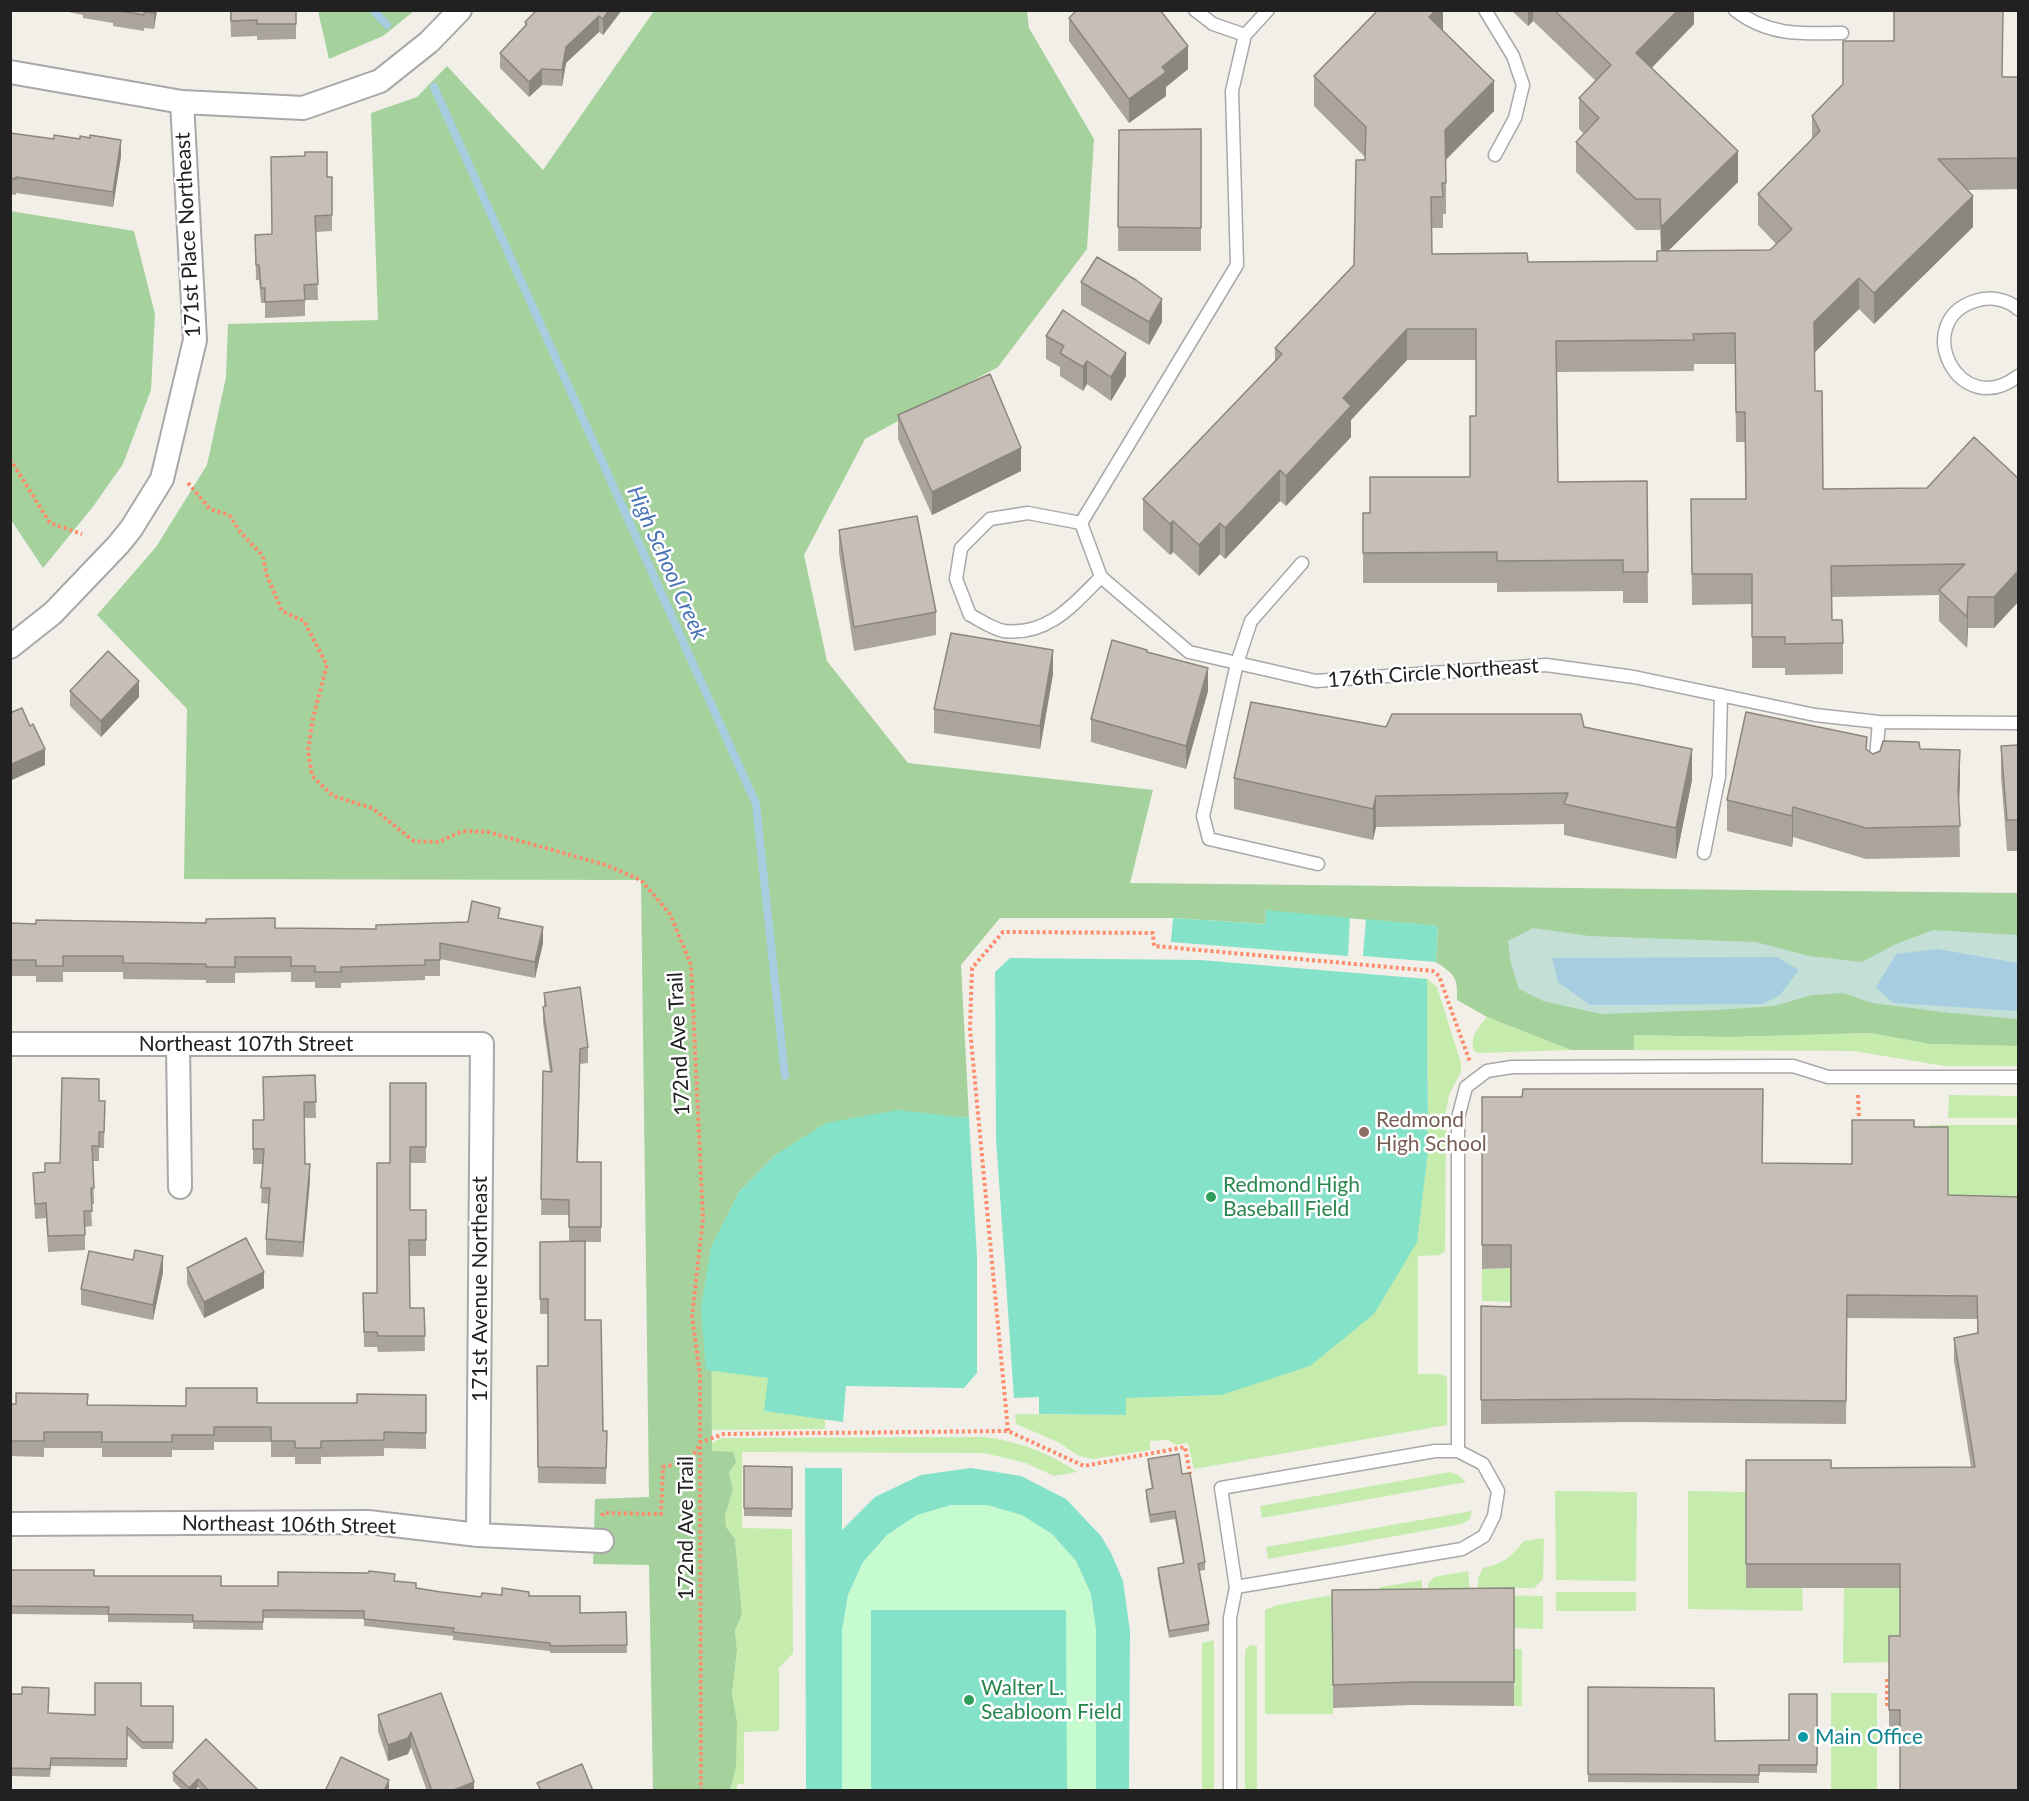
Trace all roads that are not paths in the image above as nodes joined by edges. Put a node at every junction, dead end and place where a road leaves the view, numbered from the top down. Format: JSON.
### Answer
{"nodes":[{"id":1,"x":459,"y":10,"type":"edge"},
{"id":2,"x":1195,"y":10,"type":"edge"},
{"id":3,"x":1268,"y":10,"type":"edge"},
{"id":4,"x":1485,"y":10,"type":"edge"},
{"id":5,"x":1735,"y":10,"type":"edge"},
{"id":6,"x":1842,"y":33,"type":"dead end"},
{"id":7,"x":1245,"y":35,"type":"junction"},
{"id":8,"x":10,"y":72,"type":"edge"},
{"id":9,"x":182,"y":102,"type":"junction"},
{"id":10,"x":1495,"y":155,"type":"dead end"},
{"id":11,"x":2019,"y":309,"type":"edge"},
{"id":12,"x":2013,"y":383,"type":"edge"},
{"id":13,"x":1081,"y":523,"type":"junction"},
{"id":14,"x":1302,"y":563,"type":"dead end"},
{"id":15,"x":1101,"y":577,"type":"junction"},
{"id":16,"x":10,"y":647,"type":"edge"},
{"id":17,"x":1237,"y":663,"type":"junction"},
{"id":18,"x":1721,"y":695,"type":"junction"},
{"id":19,"x":1879,"y":722,"type":"junction"},
{"id":20,"x":2019,"y":723,"type":"edge"},
{"id":21,"x":1874,"y":777,"type":"edge"},
{"id":22,"x":1704,"y":853,"type":"dead end"},
{"id":23,"x":1318,"y":864,"type":"dead end"},
{"id":24,"x":10,"y":1044,"type":"edge"},
{"id":25,"x":482,"y":1044,"type":"joint"},
{"id":26,"x":178,"y":1045,"type":"junction"},
{"id":27,"x":2019,"y":1077,"type":"edge"},
{"id":28,"x":180,"y":1188,"type":"dead end"},
{"id":29,"x":1458,"y":1451,"type":"junction"},
{"id":30,"x":10,"y":1524,"type":"edge"},
{"id":31,"x":478,"y":1535,"type":"junction"},
{"id":32,"x":602,"y":1541,"type":"dead end"},
{"id":33,"x":1236,"y":1587,"type":"junction"},
{"id":34,"x":1230,"y":1791,"type":"edge"}],
"edges":[{"from":1,"to":9,"type":"street"},
{"from":2,"to":7,"type":"lane"},
{"from":3,"to":7,"type":"lane"},
{"from":4,"to":10,"type":"lane"},
{"from":5,"to":6,"type":"lane"},
{"from":7,"to":13,"type":"lane"},
{"from":8,"to":9,"type":"street"},
{"from":9,"to":16,"type":"street","name":"171st Place Northeast"},
{"from":11,"to":12,"type":"lane"},
{"from":13,"to":15,"type":"lane","name":"176th Circle Northeast"},
{"from":13,"to":15,"type":"lane"},
{"from":14,"to":17,"type":"lane"},
{"from":15,"to":17,"type":"lane","name":"176th Circle Northeast"},
{"from":17,"to":18,"type":"lane","name":"176th Circle Northeast"},
{"from":17,"to":23,"type":"lane"},
{"from":18,"to":19,"type":"lane","name":"176th Circle Northeast"},
{"from":18,"to":22,"type":"lane"},
{"from":19,"to":20,"type":"lane","name":"176th Circle Northeast"},
{"from":19,"to":21,"type":"lane"},
{"from":24,"to":26,"type":"street","name":"Northeast 107th Street"},
{"from":25,"to":26,"type":"street","name":"Northeast 107th Street"},
{"from":25,"to":31,"type":"street","name":"171st Avenue Northeast"},
{"from":26,"to":28,"type":"street"},
{"from":27,"to":29,"type":"lane"},
{"from":29,"to":33,"type":"lane"},
{"from":29,"to":33,"type":"lane"},
{"from":30,"to":31,"type":"street","name":"Northeast 106th Street"},
{"from":31,"to":32,"type":"street","name":"Northeast 106th Street"},
{"from":33,"to":34,"type":"lane"}]}
